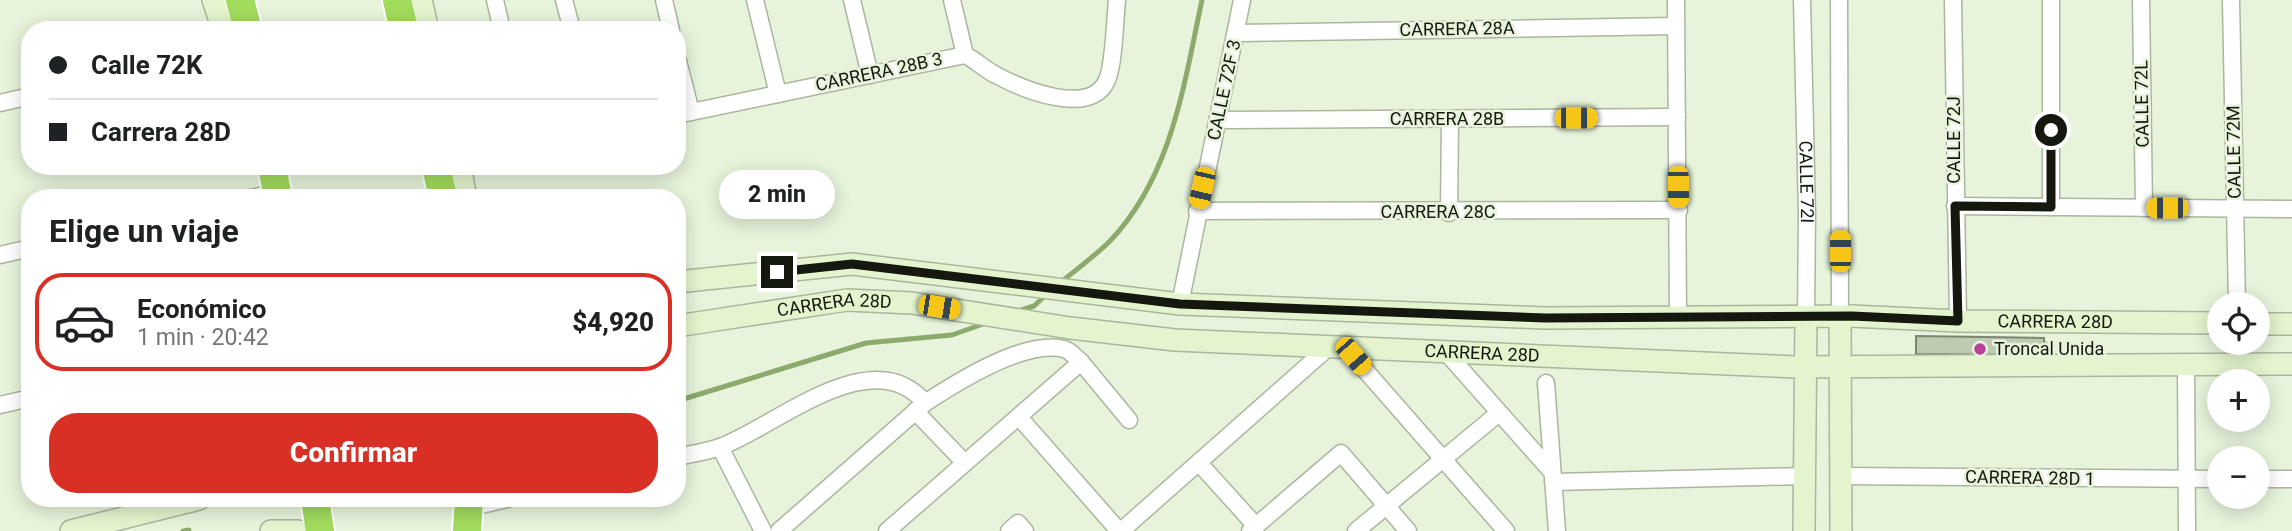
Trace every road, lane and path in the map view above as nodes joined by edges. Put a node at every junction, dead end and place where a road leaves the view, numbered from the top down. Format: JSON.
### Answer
{"nodes":[{"id":1,"x":213,"y":0,"type":"edge"},
{"id":2,"x":240,"y":0,"type":"edge"},
{"id":3,"x":397,"y":0,"type":"edge"},
{"id":4,"x":421,"y":0,"type":"edge"},
{"id":5,"x":495,"y":0,"type":"edge"},
{"id":6,"x":564,"y":0,"type":"edge"},
{"id":7,"x":664,"y":0,"type":"edge"},
{"id":8,"x":755,"y":0,"type":"edge"},
{"id":9,"x":852,"y":0,"type":"edge"},
{"id":10,"x":952,"y":0,"type":"edge"},
{"id":11,"x":1117,"y":0,"type":"edge"},
{"id":12,"x":1242,"y":0,"type":"edge"},
{"id":13,"x":1676,"y":0,"type":"edge"},
{"id":14,"x":1802,"y":0,"type":"edge"},
{"id":15,"x":1839,"y":0,"type":"edge"},
{"id":16,"x":1953,"y":0,"type":"edge"},
{"id":17,"x":2051,"y":0,"type":"edge"},
{"id":18,"x":2141,"y":0,"type":"edge"},
{"id":19,"x":2231,"y":0,"type":"edge"},
{"id":20,"x":220,"y":21,"type":"edge"},
{"id":21,"x":246,"y":21,"type":"edge"},
{"id":22,"x":402,"y":21,"type":"edge"},
{"id":23,"x":426,"y":21,"type":"edge"},
{"id":24,"x":500,"y":21,"type":"edge"},
{"id":25,"x":570,"y":21,"type":"edge"},
{"id":26,"x":669,"y":21,"type":"edge"},
{"id":27,"x":1676,"y":26,"type":"junction"},
{"id":28,"x":1237,"y":33,"type":"junction"},
{"id":29,"x":965,"y":55,"type":"junction"},
{"id":30,"x":870,"y":75,"type":"junction"},
{"id":31,"x":778,"y":94,"type":"junction"},
{"id":32,"x":21,"y":98,"type":"edge"},
{"id":33,"x":0,"y":103,"type":"edge"},
{"id":34,"x":686,"y":114,"type":"edge"},
{"id":35,"x":1676,"y":117,"type":"junction"},
{"id":36,"x":1450,"y":119,"type":"junction"},
{"id":37,"x":1218,"y":120,"type":"junction"},
{"id":38,"x":1955,"y":206,"type":"junction"},
{"id":39,"x":2051,"y":207,"type":"junction"},
{"id":40,"x":2144,"y":208,"type":"junction"},
{"id":41,"x":2235,"y":209,"type":"junction"},
{"id":42,"x":2292,"y":209,"type":"edge"},
{"id":43,"x":1679,"y":210,"type":"junction"},
{"id":44,"x":1197,"y":211,"type":"junction"},
{"id":45,"x":1449,"y":213,"type":"junction"},
{"id":46,"x":21,"y":250,"type":"edge"},
{"id":47,"x":0,"y":255,"type":"edge"},
{"id":48,"x":686,"y":281,"type":"edge"},
{"id":49,"x":2238,"y":292,"type":"edge"},
{"id":50,"x":1180,"y":304,"type":"junction"},
{"id":51,"x":1840,"y":316,"type":"junction"},
{"id":52,"x":1678,"y":318,"type":"junction"},
{"id":53,"x":1806,"y":318,"type":"junction"},
{"id":54,"x":1958,"y":321,"type":"junction"},
{"id":55,"x":2207,"y":323,"type":"edge"},
{"id":56,"x":2270,"y":324,"type":"edge"},
{"id":57,"x":2292,"y":324,"type":"edge"},
{"id":58,"x":686,"y":325,"type":"edge"},
{"id":59,"x":1337,"y":346,"type":"junction"},
{"id":60,"x":1444,"y":350,"type":"junction"},
{"id":61,"x":1081,"y":362,"type":"junction"},
{"id":62,"x":2292,"y":364,"type":"edge"},
{"id":63,"x":2186,"y":365,"type":"junction"},
{"id":64,"x":1806,"y":367,"type":"junction"},
{"id":65,"x":1840,"y":368,"type":"junction"},
{"id":66,"x":1546,"y":383,"type":"dead end"},
{"id":67,"x":21,"y":400,"type":"edge"},
{"id":68,"x":0,"y":405,"type":"edge"},
{"id":69,"x":920,"y":407,"type":"junction"},
{"id":70,"x":1499,"y":413,"type":"junction"},
{"id":71,"x":1019,"y":417,"type":"junction"},
{"id":72,"x":1129,"y":420,"type":"dead end"},
{"id":73,"x":720,"y":447,"type":"junction"},
{"id":74,"x":686,"y":455,"type":"edge"},
{"id":75,"x":1442,"y":458,"type":"junction"},
{"id":76,"x":965,"y":463,"type":"junction"},
{"id":77,"x":1199,"y":463,"type":"junction"},
{"id":78,"x":1805,"y":476,"type":"junction"},
{"id":79,"x":1840,"y":476,"type":"junction"},
{"id":80,"x":1553,"y":477,"type":"junction"},
{"id":81,"x":2207,"y":479,"type":"edge"},
{"id":82,"x":2270,"y":479,"type":"edge"},
{"id":83,"x":2292,"y":479,"type":"edge"},
{"id":84,"x":2187,"y":480,"type":"junction"},
{"id":85,"x":1386,"y":505,"type":"junction"},
{"id":86,"x":167,"y":507,"type":"edge"},
{"id":87,"x":316,"y":507,"type":"edge"},
{"id":88,"x":485,"y":507,"type":"edge"},
{"id":89,"x":468,"y":513,"type":"edge"},
{"id":90,"x":1253,"y":528,"type":"edge"},
{"id":91,"x":71,"y":531,"type":"edge"},
{"id":92,"x":271,"y":531,"type":"edge"},
{"id":93,"x":298,"y":531,"type":"edge"},
{"id":94,"x":320,"y":531,"type":"edge"},
{"id":95,"x":763,"y":531,"type":"edge"},
{"id":96,"x":779,"y":531,"type":"edge"},
{"id":97,"x":887,"y":531,"type":"edge"},
{"id":98,"x":1009,"y":531,"type":"edge"},
{"id":99,"x":1025,"y":531,"type":"edge"},
{"id":100,"x":1120,"y":531,"type":"edge"},
{"id":101,"x":1356,"y":531,"type":"edge"},
{"id":102,"x":1408,"y":531,"type":"edge"},
{"id":103,"x":1506,"y":531,"type":"edge"},
{"id":104,"x":1557,"y":531,"type":"edge"},
{"id":105,"x":1804,"y":531,"type":"edge"},
{"id":106,"x":1841,"y":531,"type":"edge"},
{"id":107,"x":2187,"y":531,"type":"edge"}],
"edges":[{"from":1,"to":20,"type":"street"},
{"from":2,"to":21,"type":"highway"},
{"from":3,"to":22,"type":"highway"},
{"from":4,"to":23,"type":"street"},
{"from":5,"to":24,"type":"street"},
{"from":6,"to":25,"type":"street"},
{"from":7,"to":26,"type":"street"},
{"from":8,"to":31,"type":"street"},
{"from":9,"to":30,"type":"street"},
{"from":10,"to":29,"type":"street"},
{"from":11,"to":29,"type":"street","name":"CARRERA 28B 3"},
{"from":12,"to":28,"type":"street","name":"CALLE 72F 3"},
{"from":13,"to":27,"type":"street"},
{"from":14,"to":53,"type":"street","name":"CALLE 72I"},
{"from":15,"to":51,"type":"street","name":"CALLE 72I"},
{"from":16,"to":38,"type":"street","name":"CALLE 72J"},
{"from":17,"to":39,"type":"street"},
{"from":18,"to":40,"type":"street","name":"CALLE 72L"},
{"from":19,"to":41,"type":"street","name":"CALLE 72M"},
{"from":27,"to":28,"type":"street","name":"CARRERA 28A"},
{"from":27,"to":35,"type":"street"},
{"from":28,"to":37,"type":"street","name":"CALLE 72F 3"},
{"from":29,"to":30,"type":"street","name":"CARRERA 28B 3"},
{"from":30,"to":31,"type":"street","name":"CARRERA 28B 3"},
{"from":31,"to":34,"type":"street","name":"CARRERA 28B 3"},
{"from":32,"to":33,"type":"street"},
{"from":35,"to":36,"type":"street","name":"CARRERA 28B"},
{"from":35,"to":43,"type":"street"},
{"from":36,"to":37,"type":"street","name":"CARRERA 28B"},
{"from":36,"to":45,"type":"street"},
{"from":37,"to":44,"type":"street","name":"CALLE 72F 3"},
{"from":38,"to":39,"type":"street"},
{"from":38,"to":54,"type":"street","name":"CALLE 72J"},
{"from":39,"to":40,"type":"street"},
{"from":40,"to":41,"type":"street"},
{"from":41,"to":42,"type":"street"},
{"from":41,"to":49,"type":"street","name":"CALLE 72M"},
{"from":43,"to":45,"type":"street","name":"CARRERA 28C"},
{"from":43,"to":52,"type":"street"},
{"from":44,"to":45,"type":"street","name":"CARRERA 28C"},
{"from":44,"to":50,"type":"street","name":"CALLE 72F 3"},
{"from":46,"to":47,"type":"street"},
{"from":48,"to":50,"type":"street","name":"CARRERA 28D"},
{"from":50,"to":52,"type":"street","name":"CARRERA 28D"},
{"from":51,"to":53,"type":"street","name":"CARRERA 28D"},
{"from":51,"to":54,"type":"street","name":"CARRERA 28D"},
{"from":51,"to":65,"type":"street","name":"CALLE 72I"},
{"from":52,"to":53,"type":"street","name":"CARRERA 28D"},
{"from":53,"to":64,"type":"street","name":"CALLE 72I"},
{"from":54,"to":55,"type":"street","name":"CARRERA 28D"},
{"from":56,"to":57,"type":"street"},
{"from":58,"to":59,"type":"street","name":"CARRERA 28D"},
{"from":59,"to":60,"type":"street","name":"CARRERA 28D"},
{"from":59,"to":75,"type":"street"},
{"from":59,"to":77,"type":"street"},
{"from":60,"to":64,"type":"street","name":"CARRERA 28D"},
{"from":60,"to":70,"type":"street"},
{"from":61,"to":69,"type":"street"},
{"from":61,"to":71,"type":"street"},
{"from":61,"to":72,"type":"street"},
{"from":62,"to":63,"type":"street","name":"CARRERA 28D"},
{"from":63,"to":65,"type":"street","name":"CARRERA 28D"},
{"from":63,"to":84,"type":"street"},
{"from":64,"to":65,"type":"street","name":"CARRERA 28D"},
{"from":64,"to":78,"type":"street","name":"CALLE 72I"},
{"from":65,"to":79,"type":"street","name":"CALLE 72I"},
{"from":66,"to":80,"type":"street"},
{"from":67,"to":68,"type":"street"},
{"from":69,"to":73,"type":"street"},
{"from":69,"to":76,"type":"street"},
{"from":69,"to":96,"type":"street"},
{"from":70,"to":75,"type":"street"},
{"from":70,"to":80,"type":"street"},
{"from":71,"to":76,"type":"street"},
{"from":71,"to":100,"type":"street"},
{"from":73,"to":74,"type":"street"},
{"from":73,"to":95,"type":"street"},
{"from":75,"to":85,"type":"street"},
{"from":75,"to":103,"type":"street"},
{"from":76,"to":97,"type":"street"},
{"from":77,"to":90,"type":"street"},
{"from":77,"to":100,"type":"street"},
{"from":78,"to":80,"type":"street"},
{"from":78,"to":105,"type":"street","name":"CALLE 72I"},
{"from":79,"to":84,"type":"street","name":"CARRERA 28D 1"},
{"from":79,"to":106,"type":"street","name":"CALLE 72I"},
{"from":80,"to":104,"type":"street"},
{"from":81,"to":84,"type":"street","name":"CARRERA 28D 1"},
{"from":82,"to":83,"type":"street"},
{"from":84,"to":107,"type":"street"},
{"from":85,"to":90,"type":"street"},
{"from":85,"to":101,"type":"street"},
{"from":85,"to":102,"type":"street"},
{"from":86,"to":91,"type":"street"},
{"from":87,"to":94,"type":"highway"},
{"from":88,"to":89,"type":"street"},
{"from":92,"to":93,"type":"street"},
{"from":98,"to":99,"type":"street"}]}
